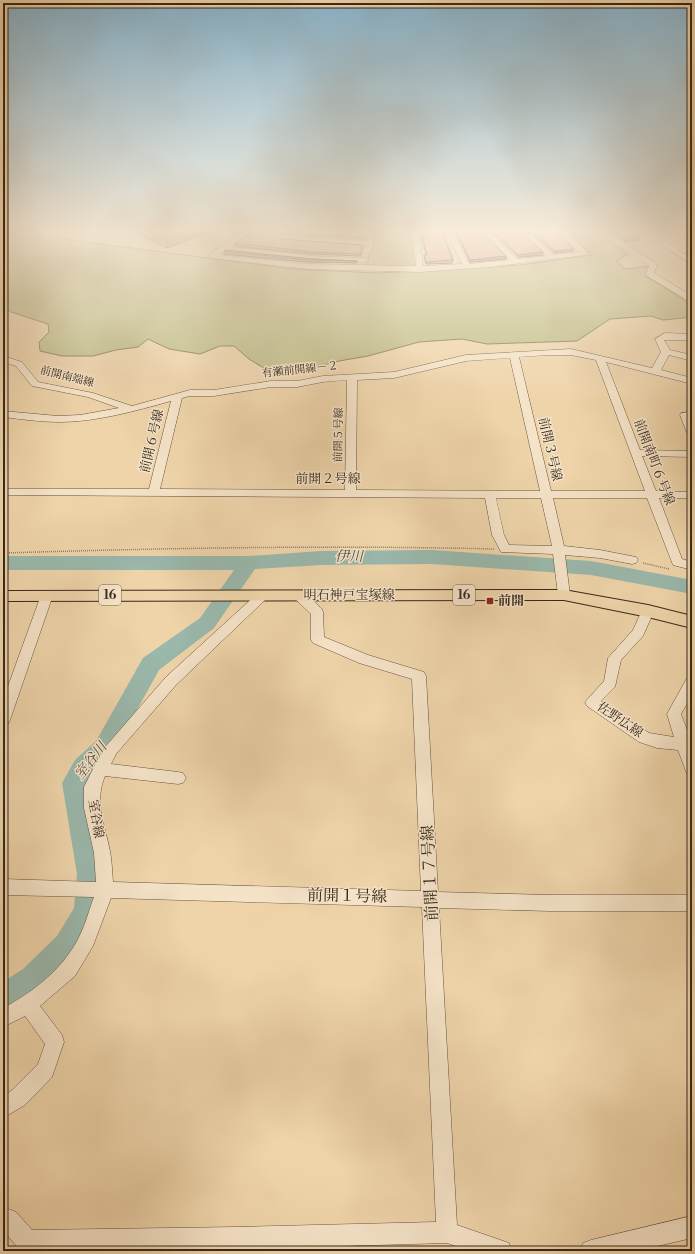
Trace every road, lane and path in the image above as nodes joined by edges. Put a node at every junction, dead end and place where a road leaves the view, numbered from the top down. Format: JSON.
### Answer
{"nodes":[{"id":1,"x":675,"y":290,"type":"edge"},
{"id":2,"x":692,"y":300,"type":"edge"},
{"id":3,"x":692,"y":337,"type":"edge"},
{"id":4,"x":666,"y":352,"type":"junction"},
{"id":5,"x":514,"y":355,"type":"junction"},
{"id":6,"x":600,"y":358,"type":"junction"},
{"id":7,"x":692,"y":358,"type":"edge"},
{"id":8,"x":3,"y":359,"type":"edge"},
{"id":9,"x":655,"y":372,"type":"junction"},
{"id":10,"x":352,"y":377,"type":"junction"},
{"id":11,"x":692,"y":381,"type":"edge"},
{"id":12,"x":177,"y":397,"type":"junction"},
{"id":13,"x":132,"y":409,"type":"junction"},
{"id":14,"x":3,"y":414,"type":"edge"},
{"id":15,"x":692,"y":415,"type":"edge"},
{"id":16,"x":692,"y":433,"type":"edge"},
{"id":17,"x":636,"y":453,"type":"junction"},
{"id":18,"x":692,"y":454,"type":"edge"},
{"id":19,"x":3,"y":492,"type":"edge"},
{"id":20,"x":154,"y":492,"type":"junction"},
{"id":21,"x":350,"y":493,"type":"junction"},
{"id":22,"x":490,"y":494,"type":"junction"},
{"id":23,"x":546,"y":495,"type":"junction"},
{"id":24,"x":652,"y":495,"type":"junction"},
{"id":25,"x":692,"y":495,"type":"edge"},
{"id":26,"x":505,"y":549,"type":"junction"},
{"id":27,"x":559,"y":550,"type":"junction"},
{"id":28,"x":3,"y":553,"type":"edge"},
{"id":29,"x":632,"y":560,"type":"joint"},
{"id":30,"x":692,"y":566,"type":"edge"},
{"id":31,"x":670,"y":569,"type":"dead end"},
{"id":32,"x":563,"y":592,"type":"junction"},
{"id":33,"x":47,"y":595,"type":"junction"},
{"id":34,"x":297,"y":595,"type":"junction"},
{"id":35,"x":3,"y":596,"type":"edge"},
{"id":36,"x":263,"y":596,"type":"junction"},
{"id":37,"x":648,"y":611,"type":"junction"},
{"id":38,"x":692,"y":622,"type":"edge"},
{"id":39,"x":692,"y":682,"type":"edge"},
{"id":40,"x":3,"y":720,"type":"edge"},
{"id":41,"x":685,"y":744,"type":"junction"},
{"id":42,"x":100,"y":769,"type":"junction"},
{"id":43,"x":692,"y":770,"type":"edge"},
{"id":44,"x":178,"y":778,"type":"dead end"},
{"id":45,"x":3,"y":887,"type":"edge"},
{"id":46,"x":101,"y":890,"type":"junction"},
{"id":47,"x":431,"y":898,"type":"junction"},
{"id":48,"x":692,"y":903,"type":"edge"},
{"id":49,"x":28,"y":1005,"type":"junction"},
{"id":50,"x":3,"y":1018,"type":"edge"},
{"id":51,"x":3,"y":1108,"type":"edge"},
{"id":52,"x":3,"y":1218,"type":"edge"},
{"id":53,"x":692,"y":1227,"type":"edge"},
{"id":54,"x":447,"y":1232,"type":"junction"},
{"id":55,"x":501,"y":1251,"type":"edge"},
{"id":56,"x":591,"y":1251,"type":"edge"}],
"edges":[{"from":1,"to":2,"type":"street"},
{"from":3,"to":4,"type":"street"},
{"from":4,"to":7,"type":"street"},
{"from":4,"to":9,"type":"street"},
{"from":5,"to":6,"type":"street","name":"有瀬前開線－２"},
{"from":5,"to":10,"type":"street","name":"有瀬前開線－２"},
{"from":5,"to":23,"type":"street","name":"前開３号線"},
{"from":6,"to":9,"type":"street","name":"有瀬前開線－２"},
{"from":6,"to":17,"type":"street","name":"前開南町６号線"},
{"from":8,"to":13,"type":"street","name":"前開南端線"},
{"from":9,"to":11,"type":"street","name":"有瀬前開線－２"},
{"from":10,"to":12,"type":"street","name":"有瀬前開線－２"},
{"from":10,"to":21,"type":"street","name":"前開５号線"},
{"from":12,"to":13,"type":"street","name":"有瀬前開線－２"},
{"from":12,"to":20,"type":"street","name":"前開６号線"},
{"from":13,"to":14,"type":"street","name":"有瀬前開線－２"},
{"from":15,"to":16,"type":"street"},
{"from":17,"to":18,"type":"street"},
{"from":17,"to":24,"type":"street","name":"前開南町６号線"},
{"from":19,"to":20,"type":"street","name":"前開２号線"},
{"from":20,"to":21,"type":"street","name":"前開２号線"},
{"from":21,"to":22,"type":"street","name":"前開２号線"},
{"from":22,"to":23,"type":"street","name":"前開２号線"},
{"from":22,"to":26,"type":"street"},
{"from":23,"to":24,"type":"street","name":"前開２号線"},
{"from":23,"to":27,"type":"street","name":"前開３号線"},
{"from":24,"to":25,"type":"street","name":"前開２号線"},
{"from":24,"to":30,"type":"street","name":"前開南町６号線"},
{"from":26,"to":27,"type":"street"},
{"from":26,"to":28,"type":"path"},
{"from":27,"to":29,"type":"street"},
{"from":27,"to":32,"type":"street"},
{"from":29,"to":31,"type":"path"},
{"from":32,"to":34,"type":"main road","name":"明石神戸宝塚線","number":"16"},
{"from":32,"to":37,"type":"main road","name":"明石神戸宝塚線","number":"16"},
{"from":33,"to":35,"type":"main road","name":"明石神戸宝塚線","number":"16"},
{"from":33,"to":36,"type":"main road","name":"明石神戸宝塚線","number":"16"},
{"from":33,"to":40,"type":"street"},
{"from":34,"to":36,"type":"main road","name":"明石神戸宝塚線","number":"16"},
{"from":34,"to":47,"type":"street","name":"前開１７号線"},
{"from":36,"to":42,"type":"street","name":"室谷線"},
{"from":37,"to":38,"type":"main road","name":"明石神戸宝塚線","number":"16"},
{"from":37,"to":41,"type":"street","name":"佐野広線"},
{"from":39,"to":41,"type":"street"},
{"from":41,"to":43,"type":"street"},
{"from":42,"to":44,"type":"street"},
{"from":42,"to":46,"type":"street","name":"室谷線"},
{"from":45,"to":46,"type":"street","name":"前開１号線"},
{"from":46,"to":47,"type":"street","name":"前開１号線"},
{"from":46,"to":49,"type":"street","name":"室谷線"},
{"from":47,"to":48,"type":"street","name":"前開１号線"},
{"from":47,"to":54,"type":"street","name":"前開１７号線"},
{"from":49,"to":50,"type":"street","name":"室谷線"},
{"from":49,"to":51,"type":"street"},
{"from":52,"to":54,"type":"street"},
{"from":53,"to":56,"type":"street"},
{"from":54,"to":55,"type":"street"}]}
